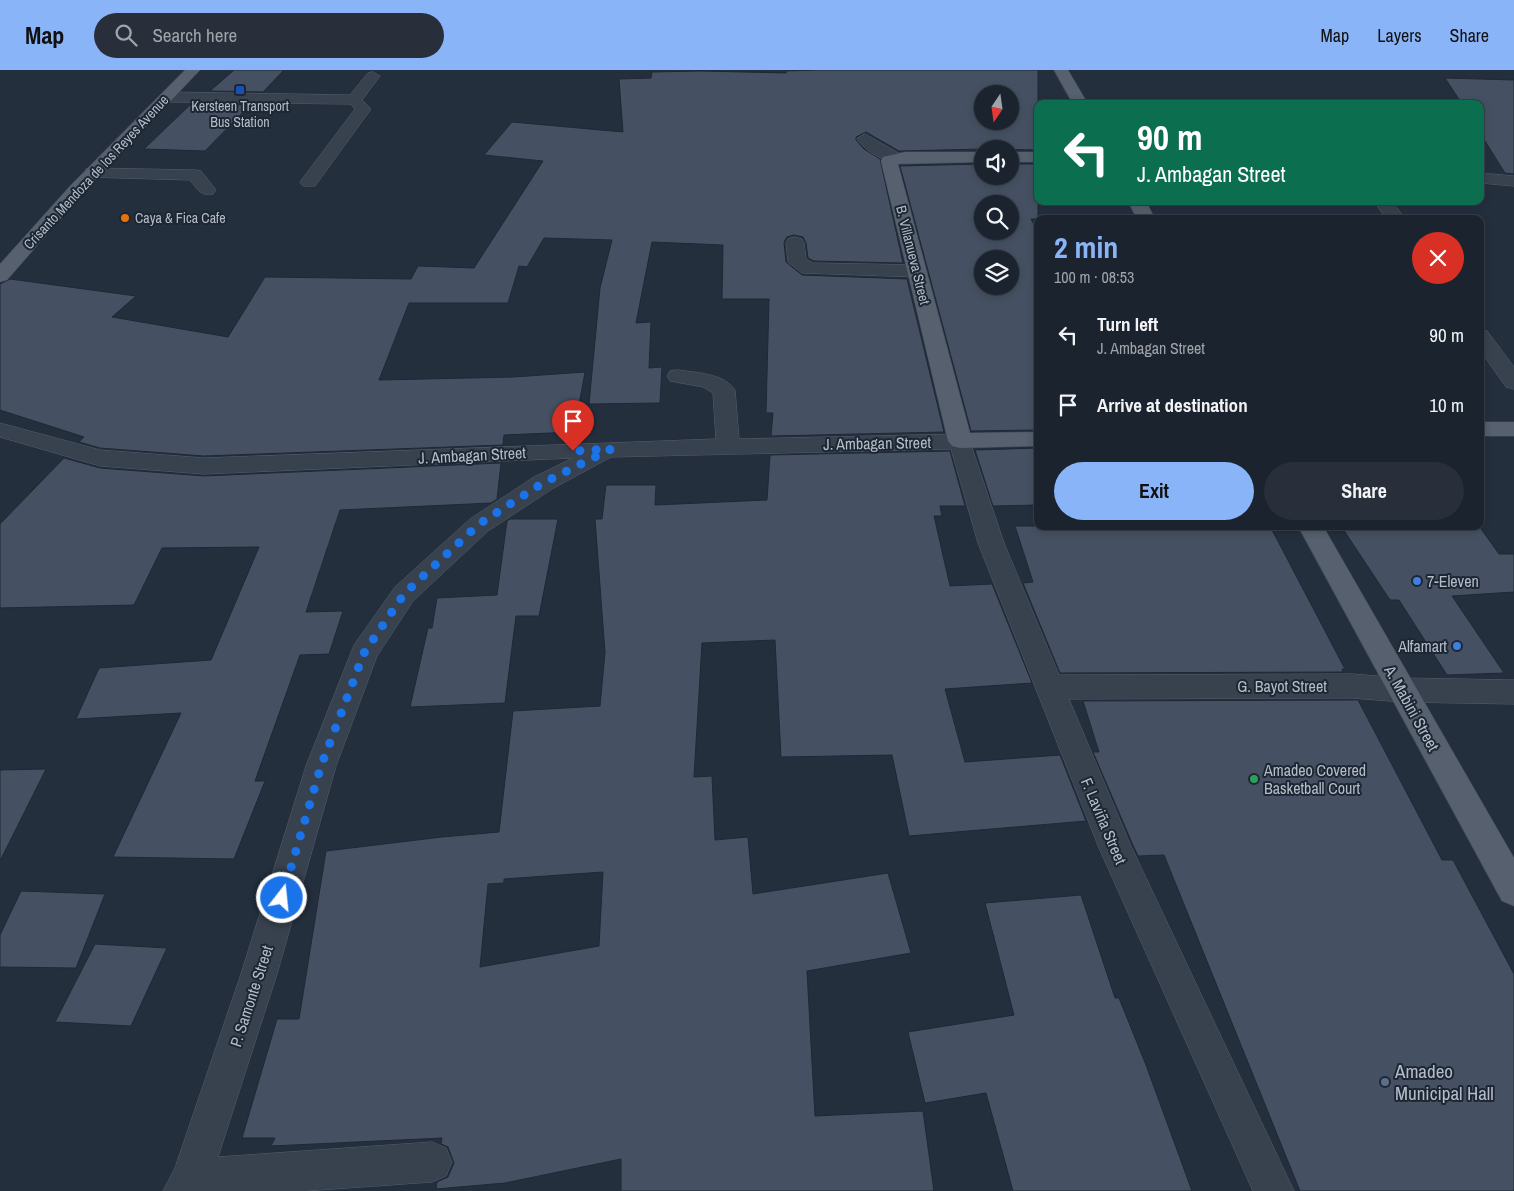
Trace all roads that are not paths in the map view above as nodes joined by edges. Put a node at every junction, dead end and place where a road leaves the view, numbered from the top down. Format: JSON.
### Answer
{"nodes":[{"id":1,"x":193,"y":70,"type":"edge"},
{"id":2,"x":1061,"y":70,"type":"edge"},
{"id":3,"x":373,"y":76,"type":"dead end"},
{"id":4,"x":166,"y":97,"type":"junction"},
{"id":5,"x":354,"y":100,"type":"junction"},
{"id":6,"x":1079,"y":100,"type":"edge"},
{"id":7,"x":865,"y":139,"type":"dead end"},
{"id":8,"x":974,"y":157,"type":"edge"},
{"id":9,"x":1019,"y":157,"type":"edge"},
{"id":10,"x":1034,"y":157,"type":"edge"},
{"id":11,"x":896,"y":158,"type":"junction"},
{"id":12,"x":92,"y":173,"type":"junction"},
{"id":13,"x":1484,"y":178,"type":"edge"},
{"id":14,"x":1514,"y":180,"type":"edge"},
{"id":15,"x":309,"y":182,"type":"dead end"},
{"id":16,"x":207,"y":190,"type":"dead end"},
{"id":17,"x":795,"y":243,"type":"dead end"},
{"id":18,"x":917,"y":271,"type":"junction"},
{"id":19,"x":0,"y":276,"type":"edge"},
{"id":20,"x":1484,"y":341,"type":"edge"},
{"id":21,"x":678,"y":376,"type":"dead end"},
{"id":22,"x":1514,"y":382,"type":"edge"},
{"id":23,"x":1484,"y":429,"type":"edge"},
{"id":24,"x":1514,"y":429,"type":"edge"},
{"id":25,"x":0,"y":430,"type":"edge"},
{"id":26,"x":1034,"y":440,"type":"edge"},
{"id":27,"x":960,"y":441,"type":"junction"},
{"id":28,"x":728,"y":447,"type":"junction"},
{"id":29,"x":611,"y":449,"type":"junction"},
{"id":30,"x":1312,"y":530,"type":"edge"},
{"id":31,"x":1049,"y":687,"type":"junction"},
{"id":32,"x":1402,"y":690,"type":"junction"},
{"id":33,"x":1514,"y":692,"type":"edge"},
{"id":34,"x":1514,"y":890,"type":"edge"},
{"id":35,"x":432,"y":1162,"type":"dead end"},
{"id":36,"x":187,"y":1185,"type":"edge"},
{"id":37,"x":1274,"y":1191,"type":"edge"}],
"edges":[{"from":1,"to":4,"type":"main road","name":"Crisanto Mendoza de los Reyes Avenue"},
{"from":2,"to":6,"type":"main road"},
{"from":3,"to":5,"type":"street"},
{"from":4,"to":5,"type":"street"},
{"from":4,"to":12,"type":"main road","name":"Crisanto Mendoza de los Reyes Avenue"},
{"from":5,"to":15,"type":"street"},
{"from":7,"to":11,"type":"street"},
{"from":8,"to":11,"type":"main road"},
{"from":9,"to":10,"type":"main road"},
{"from":11,"to":18,"type":"main road","name":"B. Villanueva Street"},
{"from":12,"to":16,"type":"street"},
{"from":12,"to":19,"type":"main road","name":"Crisanto Mendoza de los Reyes Avenue"},
{"from":13,"to":14,"type":"street"},
{"from":17,"to":18,"type":"street"},
{"from":18,"to":27,"type":"main road","name":"B. Villanueva Street"},
{"from":20,"to":22,"type":"street"},
{"from":21,"to":28,"type":"street"},
{"from":23,"to":24,"type":"main road"},
{"from":25,"to":29,"type":"street","name":"J. Ambagan Street"},
{"from":26,"to":27,"type":"main road","name":"J. Ambagan Street"},
{"from":27,"to":28,"type":"street","name":"J. Ambagan Street"},
{"from":27,"to":31,"type":"street","name":"F. Laviña Street"},
{"from":28,"to":29,"type":"street","name":"J. Ambagan Street"},
{"from":29,"to":36,"type":"street","name":"P. Samonte Street"},
{"from":30,"to":32,"type":"main road","name":"A. Mabini Street"},
{"from":31,"to":32,"type":"street","name":"G. Bayot Street"},
{"from":31,"to":37,"type":"street","name":"F. Laviña Street"},
{"from":32,"to":33,"type":"street","name":"G. Bayot Street"},
{"from":32,"to":34,"type":"main road","name":"A. Mabini Street"},
{"from":35,"to":36,"type":"street"}]}
